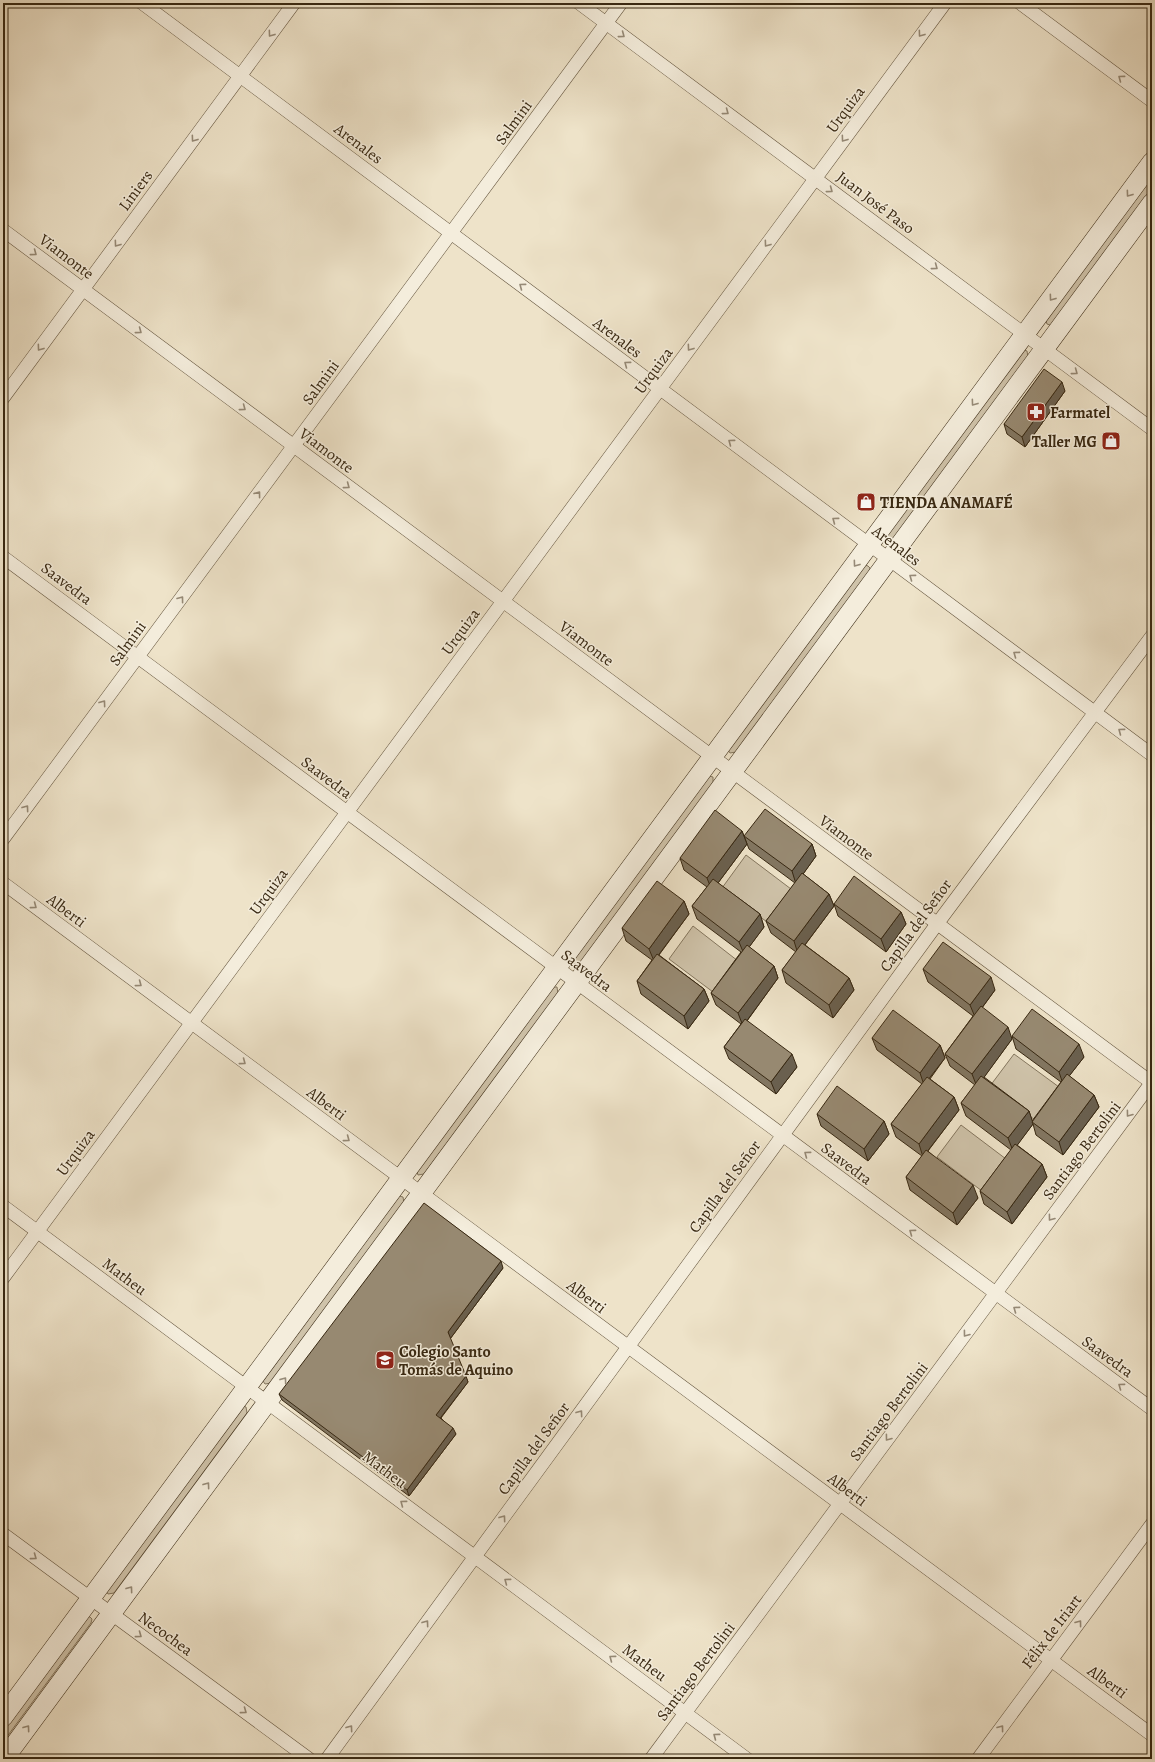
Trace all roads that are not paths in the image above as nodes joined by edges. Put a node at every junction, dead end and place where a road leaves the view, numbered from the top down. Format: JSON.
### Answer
{"nodes":[{"id":1,"x":142,"y":3,"type":"edge"},
{"id":2,"x":294,"y":3,"type":"edge"},
{"id":3,"x":579,"y":3,"type":"edge"},
{"id":4,"x":621,"y":3,"type":"edge"},
{"id":5,"x":945,"y":3,"type":"edge"},
{"id":6,"x":1020,"y":3,"type":"edge"},
{"id":7,"x":606,"y":23,"type":"junction"},
{"id":8,"x":240,"y":76,"type":"junction"},
{"id":9,"x":1152,"y":101,"type":"edge"},
{"id":10,"x":1152,"y":162,"type":"edge"},
{"id":11,"x":815,"y":178,"type":"junction"},
{"id":12,"x":1152,"y":203,"type":"edge"},
{"id":13,"x":3,"y":230,"type":"edge"},
{"id":14,"x":451,"y":233,"type":"junction"},
{"id":15,"x":83,"y":289,"type":"junction"},
{"id":16,"x":1025,"y":335,"type":"junction"},
{"id":17,"x":1044,"y":349,"type":"junction"},
{"id":18,"x":660,"y":389,"type":"junction"},
{"id":19,"x":3,"y":398,"type":"edge"},
{"id":20,"x":1152,"y":429,"type":"edge"},
{"id":21,"x":294,"y":446,"type":"junction"},
{"id":22,"x":869,"y":545,"type":"junction"},
{"id":23,"x":3,"y":557,"type":"edge"},
{"id":24,"x":889,"y":560,"type":"junction"},
{"id":25,"x":503,"y":602,"type":"junction"},
{"id":26,"x":1152,"y":636,"type":"edge"},
{"id":27,"x":138,"y":657,"type":"junction"},
{"id":28,"x":1096,"y":713,"type":"junction"},
{"id":29,"x":1152,"y":755,"type":"edge"},
{"id":30,"x":712,"y":758,"type":"junction"},
{"id":31,"x":732,"y":772,"type":"junction"},
{"id":32,"x":347,"y":813,"type":"junction"},
{"id":33,"x":3,"y":839,"type":"edge"},
{"id":34,"x":3,"y":883,"type":"edge"},
{"id":35,"x":937,"y":924,"type":"junction"},
{"id":36,"x":556,"y":968,"type":"junction"},
{"id":37,"x":576,"y":984,"type":"junction"},
{"id":38,"x":192,"y":1023,"type":"junction"},
{"id":39,"x":1152,"y":1083,"type":"edge"},
{"id":40,"x":782,"y":1136,"type":"junction"},
{"id":41,"x":401,"y":1179,"type":"junction"},
{"id":42,"x":421,"y":1194,"type":"junction"},
{"id":43,"x":3,"y":1206,"type":"edge"},
{"id":44,"x":37,"y":1232,"type":"junction"},
{"id":45,"x":3,"y":1278,"type":"edge"},
{"id":46,"x":995,"y":1294,"type":"junction"},
{"id":47,"x":628,"y":1347,"type":"junction"},
{"id":48,"x":246,"y":1387,"type":"junction"},
{"id":49,"x":267,"y":1403,"type":"junction"},
{"id":50,"x":1152,"y":1409,"type":"edge"},
{"id":51,"x":840,"y":1504,"type":"junction"},
{"id":52,"x":1152,"y":1524,"type":"edge"},
{"id":53,"x":3,"y":1534,"type":"edge"},
{"id":54,"x":475,"y":1556,"type":"junction"},
{"id":55,"x":90,"y":1599,"type":"junction"},
{"id":56,"x":111,"y":1614,"type":"junction"},
{"id":57,"x":1051,"y":1660,"type":"junction"},
{"id":58,"x":685,"y":1713,"type":"junction"},
{"id":59,"x":3,"y":1717,"type":"edge"},
{"id":60,"x":1152,"y":1735,"type":"edge"},
{"id":61,"x":4,"y":1759,"type":"edge"},
{"id":62,"x":309,"y":1759,"type":"edge"},
{"id":63,"x":327,"y":1759,"type":"edge"},
{"id":64,"x":651,"y":1759,"type":"edge"},
{"id":65,"x":747,"y":1759,"type":"edge"},
{"id":66,"x":978,"y":1759,"type":"edge"}],
"edges":[{"from":1,"to":8,"type":"street","name":"Arenales"},
{"from":2,"to":8,"type":"street","name":"Liniers","one_way":true},
{"from":3,"to":7,"type":"street","name":"Juan José Paso"},
{"from":4,"to":7,"type":"street","name":"Salmini"},
{"from":5,"to":11,"type":"street","name":"Urquiza","one_way":true},
{"from":9,"to":6,"type":"street","one_way":true},
{"from":7,"to":11,"type":"street","name":"Juan José Paso","one_way":true},
{"from":7,"to":14,"type":"street","name":"Salmini"},
{"from":8,"to":14,"type":"street","name":"Arenales"},
{"from":8,"to":15,"type":"street","name":"Liniers","one_way":true},
{"from":10,"to":16,"type":"main road","one_way":true},
{"from":11,"to":16,"type":"street","name":"Juan José Paso","one_way":true},
{"from":11,"to":18,"type":"street","name":"Urquiza","one_way":true},
{"from":12,"to":17,"type":"main road"},
{"from":13,"to":15,"type":"street","name":"Viamonte","one_way":true},
{"from":18,"to":14,"type":"street","name":"Arenales","one_way":true},
{"from":14,"to":21,"type":"street","name":"Salmini"},
{"from":15,"to":19,"type":"street","name":"Liniers","one_way":true},
{"from":15,"to":21,"type":"street","name":"Viamonte","one_way":true},
{"from":16,"to":17,"type":"street","name":"Juan José Paso"},
{"from":16,"to":22,"type":"main road","one_way":true},
{"from":17,"to":20,"type":"street","name":"Juan José Paso","one_way":true},
{"from":17,"to":24,"type":"main road"},
{"from":22,"to":18,"type":"street","name":"Arenales","one_way":true},
{"from":18,"to":25,"type":"street","name":"Urquiza"},
{"from":21,"to":25,"type":"street","name":"Viamonte","one_way":true},
{"from":27,"to":21,"type":"street","name":"Salmini","one_way":true},
{"from":22,"to":24,"type":"street","name":"Arenales"},
{"from":22,"to":30,"type":"main road","one_way":true},
{"from":23,"to":27,"type":"street","name":"Saavedra"},
{"from":28,"to":24,"type":"street","name":"Arenales","one_way":true},
{"from":24,"to":31,"type":"main road"},
{"from":25,"to":30,"type":"street","name":"Viamonte"},
{"from":25,"to":32,"type":"street","name":"Urquiza"},
{"from":26,"to":28,"type":"street","name":"Capilla del Señor"},
{"from":27,"to":32,"type":"street","name":"Saavedra"},
{"from":33,"to":27,"type":"street","name":"Salmini","one_way":true},
{"from":29,"to":28,"type":"street","name":"Arenales","one_way":true},
{"from":28,"to":35,"type":"street","name":"Capilla del Señor"},
{"from":30,"to":31,"type":"street","name":"Viamonte"},
{"from":30,"to":36,"type":"main road"},
{"from":31,"to":35,"type":"street","name":"Viamonte"},
{"from":31,"to":37,"type":"main road"},
{"from":32,"to":36,"type":"street","name":"Saavedra"},
{"from":32,"to":38,"type":"street","name":"Urquiza"},
{"from":34,"to":38,"type":"street","name":"Alberti","one_way":true},
{"from":35,"to":39,"type":"street","name":"Viamonte"},
{"from":35,"to":40,"type":"street","name":"Capilla del Señor"},
{"from":36,"to":37,"type":"street","name":"Saavedra"},
{"from":36,"to":41,"type":"main road"},
{"from":37,"to":40,"type":"street","name":"Saavedra"},
{"from":37,"to":42,"type":"main road"},
{"from":38,"to":41,"type":"street","name":"Alberti","one_way":true},
{"from":38,"to":44,"type":"street","name":"Urquiza"},
{"from":39,"to":46,"type":"street","name":"Santiago Bertolini","one_way":true},
{"from":46,"to":40,"type":"street","name":"Saavedra","one_way":true},
{"from":40,"to":47,"type":"street","name":"Capilla del Señor"},
{"from":41,"to":42,"type":"street","name":"Alberti"},
{"from":41,"to":48,"type":"main road"},
{"from":42,"to":47,"type":"street","name":"Alberti"},
{"from":49,"to":42,"type":"main road","one_way":true},
{"from":43,"to":44,"type":"street","name":"Matheu"},
{"from":44,"to":45,"type":"street","name":"Urquiza"},
{"from":44,"to":48,"type":"street","name":"Matheu"},
{"from":50,"to":46,"type":"street","name":"Saavedra","one_way":true},
{"from":46,"to":51,"type":"street","name":"Santiago Bertolini","one_way":true},
{"from":47,"to":51,"type":"street","name":"Alberti"},
{"from":54,"to":47,"type":"street","name":"Capilla del Señor","one_way":true},
{"from":48,"to":49,"type":"street","name":"Matheu"},
{"from":48,"to":55,"type":"main road"},
{"from":54,"to":49,"type":"street","name":"Matheu","one_way":true},
{"from":56,"to":49,"type":"main road","one_way":true},
{"from":51,"to":57,"type":"street","name":"Alberti"},
{"from":51,"to":58,"type":"street","name":"Santiago Bertolini"},
{"from":57,"to":52,"type":"street","name":"Félix de Iriart","one_way":true},
{"from":53,"to":55,"type":"street","name":"Necochea","one_way":true},
{"from":58,"to":54,"type":"street","name":"Matheu","one_way":true},
{"from":63,"to":54,"type":"street","name":"Capilla del Señor","one_way":true},
{"from":55,"to":56,"type":"street","name":"Necochea"},
{"from":55,"to":59,"type":"main road"},
{"from":61,"to":56,"type":"main road","one_way":true},
{"from":56,"to":62,"type":"street","name":"Necochea","one_way":true},
{"from":57,"to":60,"type":"street","name":"Alberti"},
{"from":66,"to":57,"type":"street","name":"Félix de Iriart","one_way":true},
{"from":58,"to":64,"type":"street","name":"Santiago Bertolini"},
{"from":65,"to":58,"type":"street","name":"Matheu","one_way":true}]}
